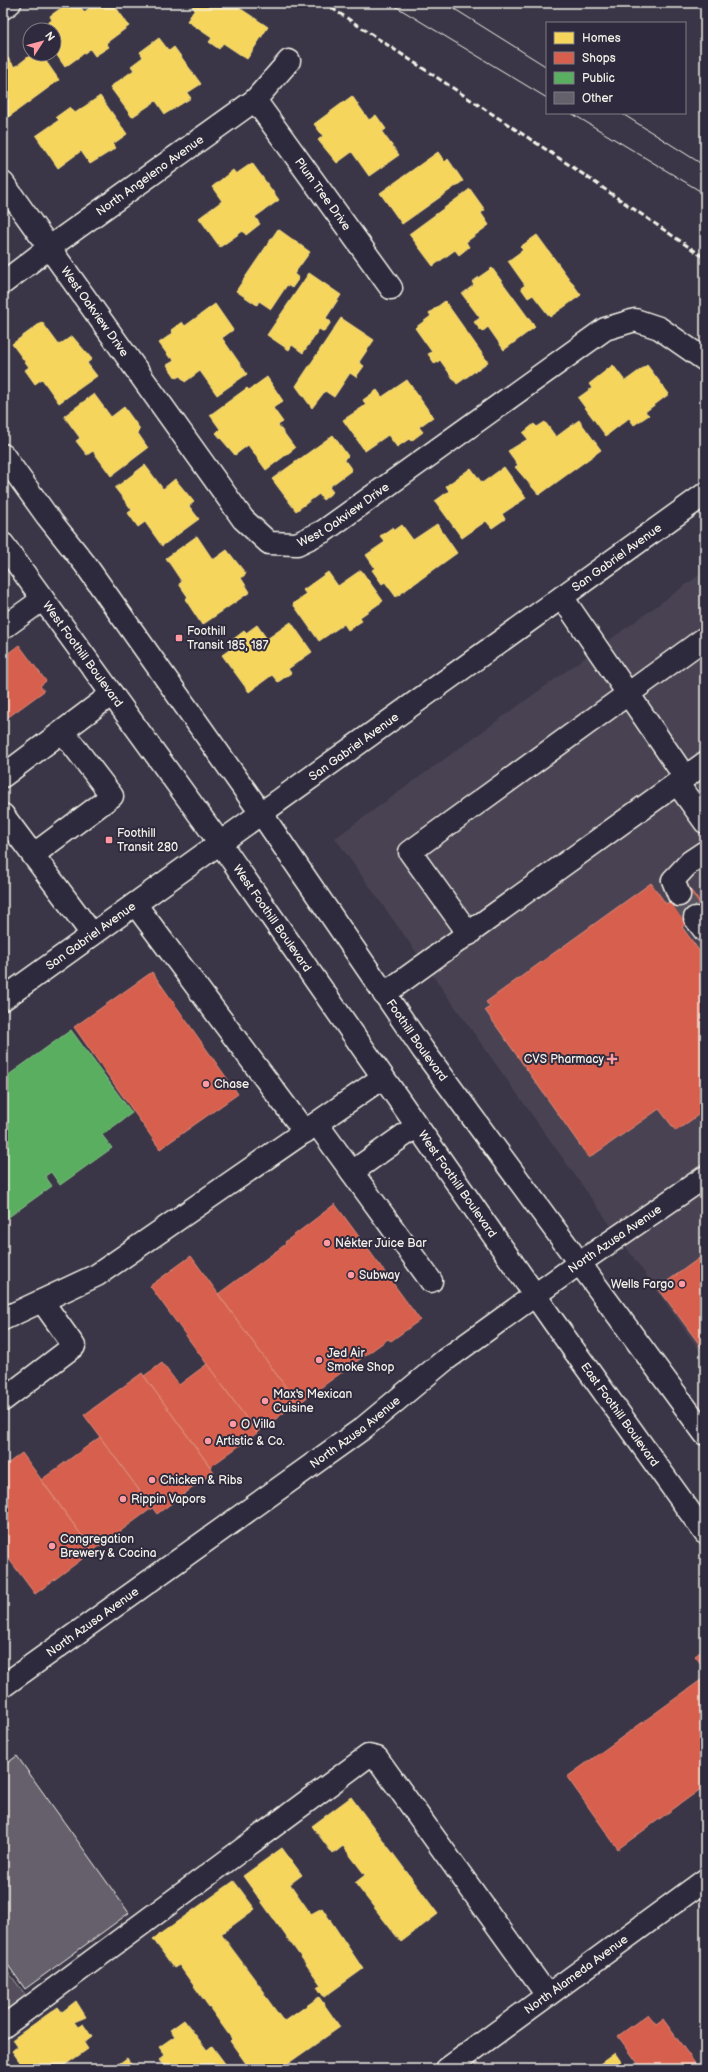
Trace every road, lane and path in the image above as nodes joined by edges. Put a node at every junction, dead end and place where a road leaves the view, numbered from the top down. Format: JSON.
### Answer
{"nodes":[{"id":1,"x":10,"y":3,"type":"edge"},
{"id":2,"x":3,"y":8,"type":"edge"},
{"id":3,"x":289,"y":61,"type":"dead end"},
{"id":4,"x":255,"y":100,"type":"junction"},
{"id":5,"x":3,"y":183,"type":"edge"},
{"id":6,"x":50,"y":247,"type":"junction"},
{"id":7,"x":3,"y":283,"type":"edge"},
{"id":8,"x":391,"y":288,"type":"dead end"},
{"id":9,"x":705,"y":360,"type":"edge"},
{"id":10,"x":3,"y":455,"type":"edge"},
{"id":11,"x":705,"y":494,"type":"edge"},
{"id":12,"x":3,"y":544,"type":"edge"},
{"id":13,"x":562,"y":597,"type":"junction"},
{"id":14,"x":43,"y":599,"type":"junction"},
{"id":15,"x":3,"y":628,"type":"edge"},
{"id":16,"x":705,"y":638,"type":"edge"},
{"id":17,"x":112,"y":694,"type":"junction"},
{"id":18,"x":629,"y":694,"type":"junction"},
{"id":19,"x":63,"y":732,"type":"junction"},
{"id":20,"x":705,"y":763,"type":"edge"},
{"id":21,"x":3,"y":776,"type":"edge"},
{"id":22,"x":681,"y":780,"type":"junction"},
{"id":23,"x":261,"y":813,"type":"junction"},
{"id":24,"x":3,"y":815,"type":"edge"},
{"id":25,"x":705,"y":822,"type":"edge"},
{"id":26,"x":220,"y":844,"type":"junction"},
{"id":27,"x":705,"y":852,"type":"edge"},
{"id":28,"x":33,"y":855,"type":"junction"},
{"id":29,"x":680,"y":895,"type":"tunnel mouth"},
{"id":30,"x":135,"y":904,"type":"junction"},
{"id":31,"x":92,"y":934,"type":"junction"},
{"id":32,"x":469,"y":934,"type":"junction"},
{"id":33,"x":384,"y":994,"type":"junction"},
{"id":34,"x":3,"y":999,"type":"edge"},
{"id":35,"x":382,"y":1078,"type":"junction"},
{"id":36,"x":417,"y":1126,"type":"junction"},
{"id":37,"x":311,"y":1128,"type":"junction"},
{"id":38,"x":352,"y":1172,"type":"junction"},
{"id":39,"x":705,"y":1177,"type":"edge"},
{"id":40,"x":578,"y":1264,"type":"junction"},
{"id":41,"x":431,"y":1282,"type":"dead end"},
{"id":42,"x":535,"y":1296,"type":"junction"},
{"id":43,"x":42,"y":1301,"type":"junction"},
{"id":44,"x":3,"y":1319,"type":"edge"},
{"id":45,"x":3,"y":1400,"type":"edge"},
{"id":46,"x":705,"y":1434,"type":"edge"},
{"id":47,"x":705,"y":1533,"type":"edge"},
{"id":48,"x":3,"y":1686,"type":"edge"},
{"id":49,"x":705,"y":1880,"type":"edge"},
{"id":50,"x":547,"y":1995,"type":"junction"},
{"id":51,"x":3,"y":2027,"type":"edge"},
{"id":52,"x":446,"y":2069,"type":"edge"}],
"edges":[{"from":1,"to":2,"type":"main road"},
{"from":3,"to":4,"type":"main road","name":"North Angeleno Avenue"},
{"from":4,"to":6,"type":"main road","name":"North Angeleno Avenue"},
{"from":4,"to":8,"type":"main road","name":"Plum Tree Drive"},
{"from":5,"to":6,"type":"main road","name":"West Oakview Drive"},
{"from":6,"to":7,"type":"main road","name":"North Angeleno Avenue"},
{"from":6,"to":9,"type":"main road","name":"West Oakview Drive"},
{"from":10,"to":23,"type":"main road"},
{"from":11,"to":13,"type":"main road","name":"San Gabriel Avenue"},
{"from":12,"to":14,"type":"main road","name":"West Foothill Boulevard"},
{"from":13,"to":18,"type":"main road"},
{"from":13,"to":23,"type":"main road","name":"San Gabriel Avenue"},
{"from":14,"to":15,"type":"main road"},
{"from":14,"to":17,"type":"main road","name":"West Foothill Boulevard"},
{"from":16,"to":18,"type":"main road"},
{"from":17,"to":19,"type":"main road"},
{"from":17,"to":26,"type":"main road","name":"West Foothill Boulevard"},
{"from":18,"to":22,"type":"main road"},
{"from":18,"to":32,"type":"main road"},
{"from":19,"to":21,"type":"main road"},
{"from":19,"to":28,"type":"main road"},
{"from":20,"to":22,"type":"main road"},
{"from":22,"to":25,"type":"main road"},
{"from":22,"to":32,"type":"main road"},
{"from":23,"to":26,"type":"main road","name":"San Gabriel Avenue"},
{"from":23,"to":33,"type":"main road","name":"Foothill Boulevard"},
{"from":24,"to":28,"type":"main road"},
{"from":26,"to":30,"type":"main road","name":"San Gabriel Avenue"},
{"from":26,"to":35,"type":"main road","name":"West Foothill Boulevard"},
{"from":27,"to":29,"type":"main road"},
{"from":28,"to":31,"type":"main road"},
{"from":30,"to":31,"type":"main road","name":"San Gabriel Avenue"},
{"from":30,"to":37,"type":"main road"},
{"from":31,"to":34,"type":"main road","name":"San Gabriel Avenue"},
{"from":32,"to":33,"type":"main road"},
{"from":33,"to":40,"type":"main road","name":"Foothill Boulevard"},
{"from":35,"to":36,"type":"main road","name":"West Foothill Boulevard"},
{"from":35,"to":37,"type":"main road"},
{"from":36,"to":38,"type":"main road"},
{"from":36,"to":42,"type":"main road","name":"West Foothill Boulevard"},
{"from":37,"to":38,"type":"main road"},
{"from":37,"to":43,"type":"main road"},
{"from":38,"to":41,"type":"main road"},
{"from":39,"to":40,"type":"main road","name":"North Azusa Avenue"},
{"from":40,"to":42,"type":"main road","name":"North Azusa Avenue"},
{"from":40,"to":46,"type":"main road"},
{"from":42,"to":47,"type":"main road","name":"East Foothill Boulevard"},
{"from":42,"to":48,"type":"main road","name":"North Azusa Avenue"},
{"from":43,"to":44,"type":"main road"},
{"from":43,"to":45,"type":"main road"},
{"from":49,"to":50,"type":"main road","name":"North Alameda Avenue"},
{"from":50,"to":51,"type":"main road"},
{"from":50,"to":52,"type":"main road","name":"North Alameda Avenue"}]}
